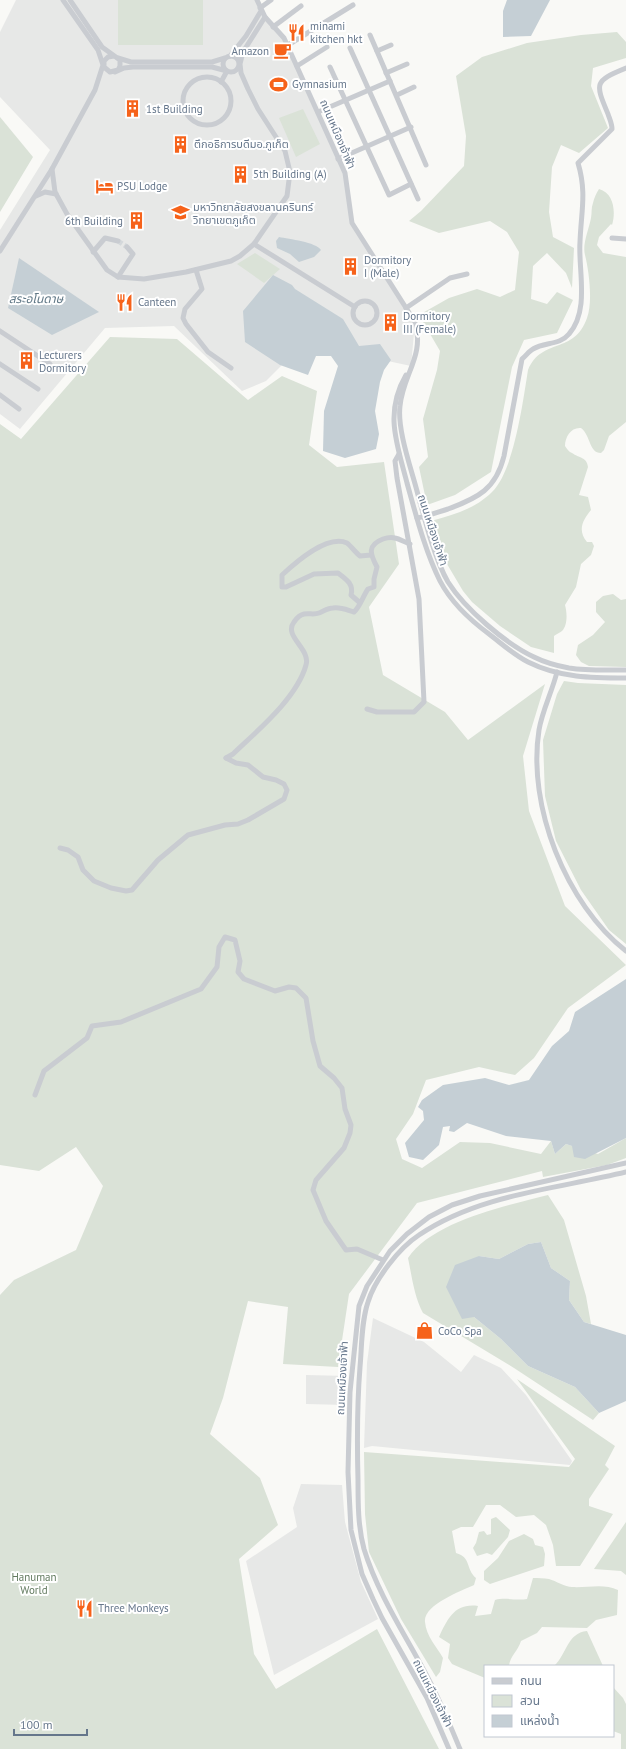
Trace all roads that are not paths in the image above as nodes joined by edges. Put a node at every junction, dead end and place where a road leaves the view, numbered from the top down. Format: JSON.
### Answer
{"nodes":[{"id":1,"x":63,"y":0,"type":"edge"},
{"id":2,"x":70,"y":0,"type":"edge"},
{"id":3,"x":257,"y":0,"type":"edge"},
{"id":4,"x":272,"y":0,"type":"edge"},
{"id":5,"x":353,"y":4,"type":"dead end"},
{"id":6,"x":301,"y":6,"type":"dead end"},
{"id":7,"x":260,"y":10,"type":"junction"},
{"id":8,"x":265,"y":17,"type":"junction"},
{"id":9,"x":273,"y":27,"type":"junction"},
{"id":10,"x":370,"y":35,"type":"dead end"},
{"id":11,"x":288,"y":45,"type":"junction"},
{"id":12,"x":391,"y":45,"type":"dead end"},
{"id":13,"x":327,"y":47,"type":"dead end"},
{"id":14,"x":350,"y":48,"type":"dead end"},
{"id":15,"x":377,"y":51,"type":"junction"},
{"id":16,"x":115,"y":56,"type":"junction"},
{"id":17,"x":228,"y":57,"type":"junction"},
{"id":18,"x":240,"y":64,"type":"junction"},
{"id":19,"x":407,"y":64,"type":"dead end"},
{"id":20,"x":103,"y":65,"type":"junction"},
{"id":21,"x":297,"y":66,"type":"junction"},
{"id":22,"x":330,"y":67,"type":"dead end"},
{"id":23,"x":626,"y":68,"type":"edge"},
{"id":24,"x":227,"y":71,"type":"junction"},
{"id":25,"x":115,"y":72,"type":"junction"},
{"id":26,"x":386,"y":73,"type":"junction"},
{"id":27,"x":390,"y":81,"type":"junction"},
{"id":28,"x":220,"y":82,"type":"junction"},
{"id":29,"x":414,"y":87,"type":"dead end"},
{"id":30,"x":369,"y":90,"type":"junction"},
{"id":31,"x":397,"y":95,"type":"junction"},
{"id":32,"x":345,"y":100,"type":"junction"},
{"id":33,"x":318,"y":112,"type":"junction"},
{"id":34,"x":410,"y":127,"type":"junction"},
{"id":35,"x":390,"y":136,"type":"junction"},
{"id":36,"x":366,"y":146,"type":"junction"},
{"id":37,"x":338,"y":158,"type":"junction"},
{"id":38,"x":426,"y":165,"type":"dead end"},
{"id":39,"x":52,"y":169,"type":"junction"},
{"id":40,"x":412,"y":184,"type":"junction"},
{"id":41,"x":56,"y":194,"type":"junction"},
{"id":42,"x":34,"y":197,"type":"junction"},
{"id":43,"x":418,"y":199,"type":"dead end"},
{"id":44,"x":612,"y":238,"type":"dead end"},
{"id":45,"x":626,"y":239,"type":"edge"},
{"id":46,"x":118,"y":241,"type":"tunnel mouth"},
{"id":47,"x":254,"y":244,"type":"junction"},
{"id":48,"x":127,"y":247,"type":"dead end"},
{"id":49,"x":0,"y":252,"type":"edge"},
{"id":50,"x":93,"y":252,"type":"junction"},
{"id":51,"x":196,"y":270,"type":"junction"},
{"id":52,"x":467,"y":274,"type":"dead end"},
{"id":53,"x":118,"y":277,"type":"junction"},
{"id":54,"x":355,"y":307,"type":"junction"},
{"id":55,"x":406,"y":308,"type":"junction"},
{"id":56,"x":0,"y":331,"type":"edge"},
{"id":57,"x":0,"y":364,"type":"edge"},
{"id":58,"x":50,"y":364,"type":"dead end"},
{"id":59,"x":412,"y":366,"type":"junction"},
{"id":60,"x":231,"y":368,"type":"dead end"},
{"id":61,"x":38,"y":389,"type":"dead end"},
{"id":62,"x":0,"y":395,"type":"edge"},
{"id":63,"x":19,"y":409,"type":"dead end"},
{"id":64,"x":400,"y":454,"type":"junction"},
{"id":65,"x":425,"y":516,"type":"junction"},
{"id":66,"x":418,"y":518,"type":"junction"},
{"id":67,"x":410,"y":544,"type":"junction"},
{"id":68,"x":371,"y":555,"type":"junction"},
{"id":69,"x":359,"y":602,"type":"junction"},
{"id":70,"x":626,"y":670,"type":"edge"},
{"id":71,"x":557,"y":672,"type":"junction"},
{"id":72,"x":626,"y":678,"type":"edge"},
{"id":73,"x":367,"y":708,"type":"dead end"},
{"id":74,"x":60,"y":848,"type":"dead end"},
{"id":75,"x":626,"y":951,"type":"edge"},
{"id":76,"x":35,"y":1095,"type":"dead end"},
{"id":77,"x":626,"y":1163,"type":"edge"},
{"id":78,"x":626,"y":1172,"type":"edge"},
{"id":79,"x":452,"y":1205,"type":"junction"},
{"id":80,"x":457,"y":1214,"type":"junction"},
{"id":81,"x":382,"y":1260,"type":"junction"},
{"id":82,"x":356,"y":1327,"type":"junction"},
{"id":83,"x":363,"y":1327,"type":"junction"},
{"id":84,"x":355,"y":1338,"type":"junction"},
{"id":85,"x":362,"y":1339,"type":"junction"},
{"id":86,"x":360,"y":1526,"type":"junction"},
{"id":87,"x":351,"y":1530,"type":"junction"},
{"id":88,"x":449,"y":1749,"type":"edge"},
{"id":89,"x":460,"y":1749,"type":"edge"}],
"edges":[{"from":1,"to":20,"type":"street"},
{"from":2,"to":16,"type":"street"},
{"from":3,"to":7,"type":"street","name":"ถนนเหมืองเจ้าฟ้า"},
{"from":4,"to":7,"type":"street"},
{"from":5,"to":11,"type":"street"},
{"from":6,"to":9,"type":"street"},
{"from":7,"to":8,"type":"street","name":"ถนนเหมืองเจ้าฟ้า"},
{"from":7,"to":17,"type":"street"},
{"from":8,"to":9,"type":"street","name":"ถนนเหมืองเจ้าฟ้า"},
{"from":8,"to":18,"type":"street"},
{"from":9,"to":11,"type":"street","name":"ถนนเหมืองเจ้าฟ้า"},
{"from":10,"to":15,"type":"street"},
{"from":11,"to":21,"type":"street","name":"ถนนเหมืองเจ้าฟ้า"},
{"from":12,"to":15,"type":"street"},
{"from":13,"to":21,"type":"street"},
{"from":14,"to":30,"type":"street"},
{"from":15,"to":26,"type":"street"},
{"from":16,"to":17,"type":"street"},
{"from":16,"to":20,"type":"street"},
{"from":16,"to":25,"type":"street"},
{"from":17,"to":18,"type":"street"},
{"from":17,"to":24,"type":"street"},
{"from":18,"to":24,"type":"street"},
{"from":18,"to":47,"type":"street"},
{"from":19,"to":26,"type":"street"},
{"from":20,"to":25,"type":"street"},
{"from":20,"to":39,"type":"street"},
{"from":21,"to":33,"type":"street","name":"ถนนเหมืองเจ้าฟ้า"},
{"from":22,"to":32,"type":"street"},
{"from":23,"to":65,"type":"street"},
{"from":24,"to":25,"type":"street"},
{"from":24,"to":28,"type":"street"},
{"from":26,"to":27,"type":"street"},
{"from":27,"to":30,"type":"street"},
{"from":27,"to":31,"type":"street"},
{"from":28,"to":28,"type":"street"},
{"from":29,"to":31,"type":"street"},
{"from":30,"to":32,"type":"street"},
{"from":30,"to":35,"type":"street"},
{"from":31,"to":34,"type":"street"},
{"from":32,"to":33,"type":"street"},
{"from":32,"to":36,"type":"street"},
{"from":33,"to":37,"type":"street","name":"ถนนเหมืองเจ้าฟ้า"},
{"from":34,"to":35,"type":"street"},
{"from":34,"to":38,"type":"street"},
{"from":35,"to":36,"type":"street"},
{"from":35,"to":40,"type":"street"},
{"from":36,"to":37,"type":"street"},
{"from":36,"to":40,"type":"street"},
{"from":37,"to":55,"type":"street","name":"ถนนเหมืองเจ้าฟ้า"},
{"from":39,"to":41,"type":"street"},
{"from":39,"to":42,"type":"street"},
{"from":40,"to":43,"type":"street"},
{"from":41,"to":42,"type":"street"},
{"from":41,"to":50,"type":"street"},
{"from":42,"to":49,"type":"street"},
{"from":44,"to":45,"type":"street"},
{"from":46,"to":50,"type":"street"},
{"from":47,"to":51,"type":"street"},
{"from":47,"to":54,"type":"street"},
{"from":48,"to":53,"type":"street"},
{"from":50,"to":53,"type":"street"},
{"from":51,"to":53,"type":"street"},
{"from":51,"to":60,"type":"street"},
{"from":52,"to":55,"type":"street"},
{"from":54,"to":54,"type":"street"},
{"from":55,"to":59,"type":"street","name":"ถนนเหมืองเจ้าฟ้า"},
{"from":56,"to":58,"type":"street"},
{"from":57,"to":61,"type":"street"},
{"from":59,"to":64,"type":"street","name":"ถนนเหมืองเจ้าฟ้า"},
{"from":59,"to":65,"type":"street","name":"ถนนเหมืองเจ้าฟ้า"},
{"from":62,"to":63,"type":"street"},
{"from":64,"to":66,"type":"street","name":"ถนนเหมืองเจ้าฟ้า"},
{"from":64,"to":67,"type":"street"},
{"from":65,"to":66,"type":"street"},
{"from":65,"to":70,"type":"street","name":"ถนนเหมืองเจ้าฟ้า"},
{"from":66,"to":71,"type":"street","name":"ถนนเหมืองเจ้าฟ้า"},
{"from":67,"to":68,"type":"street"},
{"from":67,"to":73,"type":"street"},
{"from":68,"to":69,"type":"street"},
{"from":68,"to":69,"type":"street"},
{"from":69,"to":74,"type":"street"},
{"from":71,"to":72,"type":"street","name":"ถนนเหมืองเจ้าฟ้า"},
{"from":71,"to":75,"type":"street"},
{"from":76,"to":81,"type":"street"},
{"from":77,"to":79,"type":"street","name":"ถนนเหมืองเจ้าฟ้า"},
{"from":78,"to":80,"type":"street","name":"ถนนเหมืองเจ้าฟ้า"},
{"from":79,"to":80,"type":"street"},
{"from":79,"to":81,"type":"street","name":"ถนนเหมืองเจ้าฟ้า"},
{"from":80,"to":83,"type":"street","name":"ถนนเหมืองเจ้าฟ้า"},
{"from":81,"to":82,"type":"street","name":"ถนนเหมืองเจ้าฟ้า"},
{"from":82,"to":83,"type":"street"},
{"from":82,"to":84,"type":"street","name":"ถนนเหมืองเจ้าฟ้า"},
{"from":83,"to":85,"type":"street","name":"ถนนเหมืองเจ้าฟ้า"},
{"from":84,"to":85,"type":"street"},
{"from":84,"to":87,"type":"street","name":"ถนนเหมืองเจ้าฟ้า"},
{"from":85,"to":86,"type":"street","name":"ถนนเหมืองเจ้าฟ้า"},
{"from":86,"to":87,"type":"street"},
{"from":86,"to":89,"type":"street","name":"ถนนเหมืองเจ้าฟ้า"},
{"from":87,"to":88,"type":"street","name":"ถนนเหมืองเจ้าฟ้า"}]}
